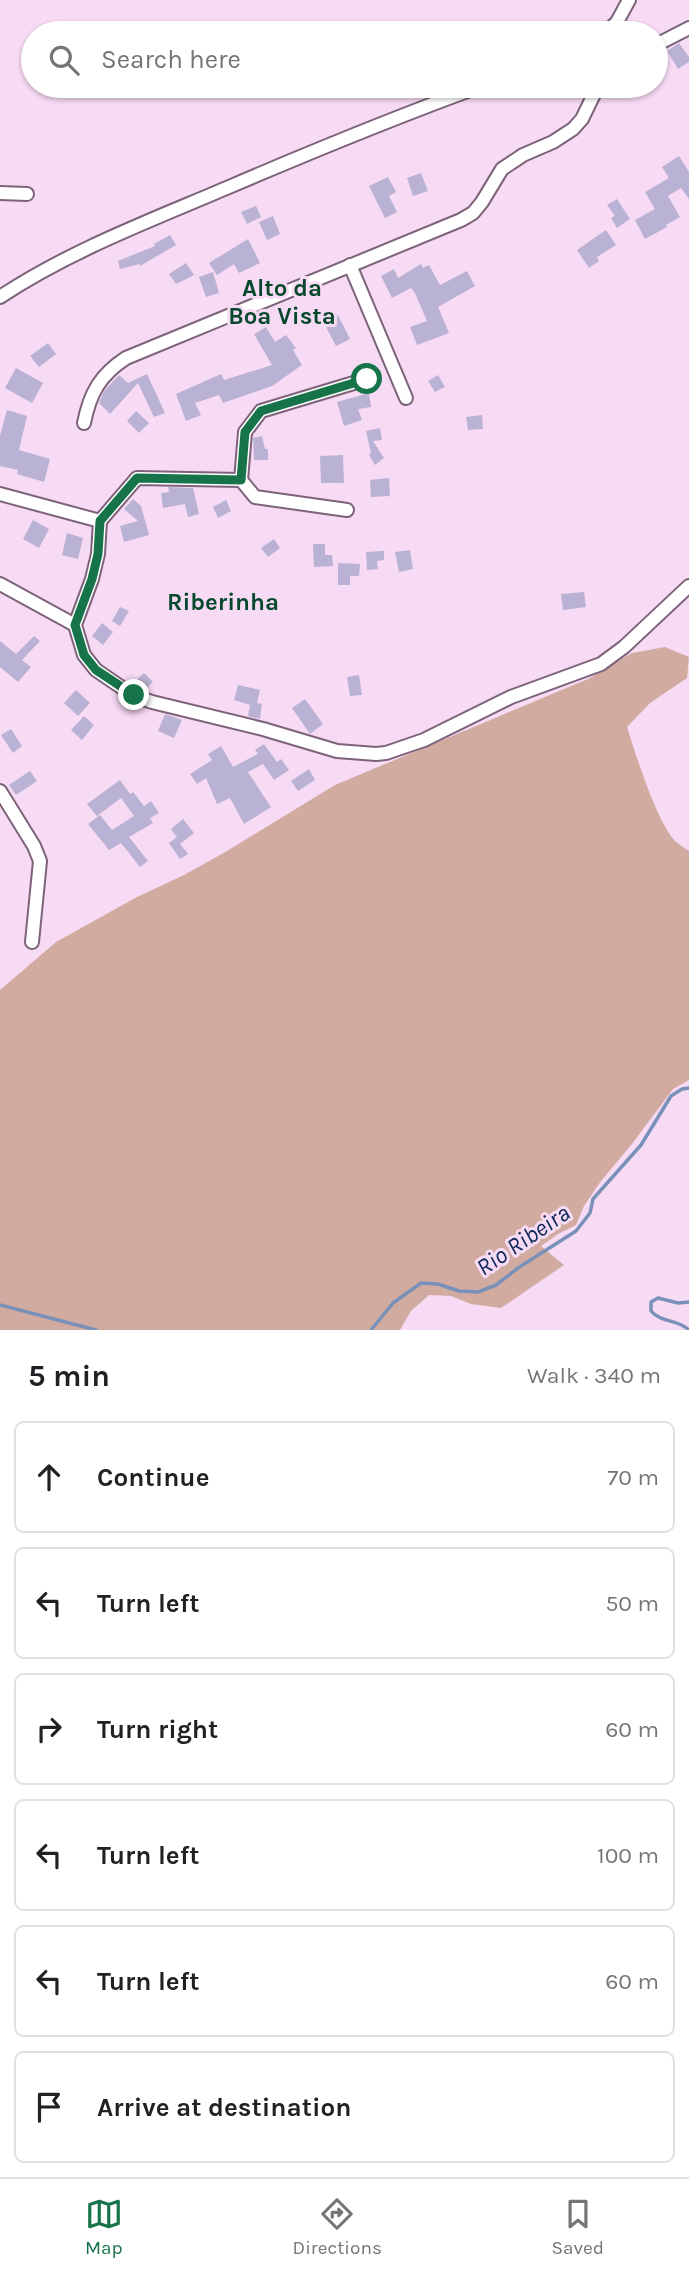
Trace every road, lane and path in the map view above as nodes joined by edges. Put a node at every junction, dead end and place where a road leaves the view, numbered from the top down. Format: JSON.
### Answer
{"nodes":[{"id":1,"x":629,"y":0,"type":"edge"},
{"id":2,"x":618,"y":21,"type":"edge"},
{"id":3,"x":689,"y":28,"type":"edge"},
{"id":4,"x":668,"y":39,"type":"edge"},
{"id":5,"x":447,"y":98,"type":"edge"},
{"id":6,"x":592,"y":98,"type":"edge"},
{"id":7,"x":0,"y":193,"type":"edge"},
{"id":8,"x":27,"y":194,"type":"dead end"},
{"id":9,"x":350,"y":265,"type":"junction"},
{"id":10,"x":0,"y":297,"type":"edge"},
{"id":11,"x":367,"y":379,"type":"dead end"},
{"id":12,"x":406,"y":398,"type":"dead end"},
{"id":13,"x":84,"y":423,"type":"dead end"},
{"id":14,"x":241,"y":480,"type":"junction"},
{"id":15,"x":0,"y":494,"type":"edge"},
{"id":16,"x":347,"y":510,"type":"dead end"},
{"id":17,"x":100,"y":521,"type":"junction"},
{"id":18,"x":0,"y":584,"type":"edge"},
{"id":19,"x":689,"y":586,"type":"edge"},
{"id":20,"x":75,"y":625,"type":"junction"},
{"id":21,"x":0,"y":791,"type":"edge"},
{"id":22,"x":32,"y":942,"type":"dead end"}],
"edges":[{"from":1,"to":2,"type":"street"},
{"from":3,"to":4,"type":"street"},
{"from":5,"to":10,"type":"street"},
{"from":6,"to":9,"type":"street"},
{"from":7,"to":8,"type":"street"},
{"from":9,"to":12,"type":"street"},
{"from":9,"to":13,"type":"street"},
{"from":11,"to":14,"type":"street"},
{"from":14,"to":16,"type":"street"},
{"from":14,"to":17,"type":"street"},
{"from":15,"to":17,"type":"street"},
{"from":17,"to":20,"type":"street"},
{"from":18,"to":20,"type":"street"},
{"from":19,"to":20,"type":"street"},
{"from":21,"to":22,"type":"street"}]}
